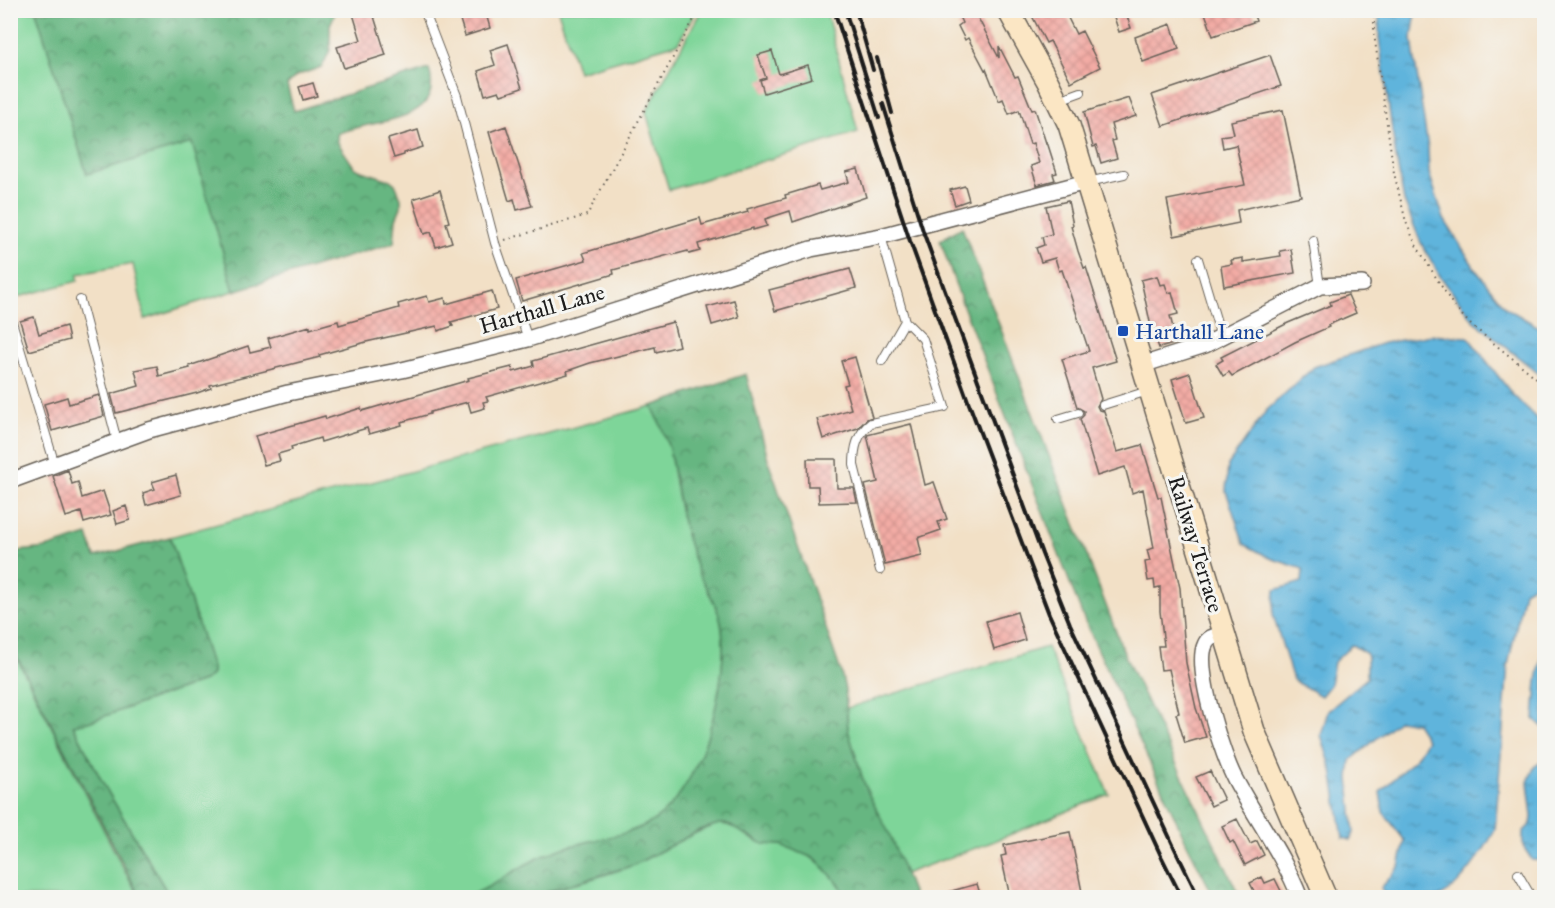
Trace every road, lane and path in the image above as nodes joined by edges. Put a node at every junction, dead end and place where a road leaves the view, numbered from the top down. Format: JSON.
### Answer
{"nodes":[{"id":1,"x":424,"y":10,"type":"edge"},
{"id":2,"x":699,"y":10,"type":"edge"},
{"id":3,"x":1008,"y":10,"type":"edge"},
{"id":4,"x":1374,"y":10,"type":"edge"},
{"id":5,"x":1081,"y":92,"type":"dead end"},
{"id":6,"x":1058,"y":101,"type":"junction"},
{"id":7,"x":1124,"y":174,"type":"dead end"},
{"id":8,"x":1086,"y":182,"type":"junction"},
{"id":9,"x":881,"y":236,"type":"junction"},
{"id":10,"x":1313,"y":240,"type":"dead end"},
{"id":11,"x":495,"y":243,"type":"junction"},
{"id":12,"x":1198,"y":259,"type":"dead end"},
{"id":13,"x":1362,"y":284,"type":"dead end"},
{"id":14,"x":1320,"y":286,"type":"junction"},
{"id":15,"x":80,"y":300,"type":"dead end"},
{"id":16,"x":10,"y":315,"type":"edge"},
{"id":17,"x":905,"y":321,"type":"junction"},
{"id":18,"x":1221,"y":336,"type":"junction"},
{"id":19,"x":528,"y":339,"type":"junction"},
{"id":20,"x":882,"y":361,"type":"dead end"},
{"id":21,"x":1142,"y":365,"type":"junction"},
{"id":22,"x":1545,"y":384,"type":"edge"},
{"id":23,"x":1149,"y":390,"type":"junction"},
{"id":24,"x":1103,"y":405,"type":"dead end"},
{"id":25,"x":1078,"y":413,"type":"dead end"},
{"id":26,"x":1058,"y":419,"type":"dead end"},
{"id":27,"x":117,"y":441,"type":"junction"},
{"id":28,"x":55,"y":465,"type":"junction"},
{"id":29,"x":10,"y":481,"type":"edge"},
{"id":30,"x":880,"y":570,"type":"dead end"},
{"id":31,"x":1223,"y":634,"type":"junction"},
{"id":32,"x":1518,"y":873,"type":"dead end"},
{"id":33,"x":1300,"y":897,"type":"edge"},
{"id":34,"x":1326,"y":897,"type":"edge"},
{"id":35,"x":1532,"y":897,"type":"edge"}],
"edges":[{"from":1,"to":11,"type":"lane"},
{"from":2,"to":11,"type":"path"},
{"from":3,"to":6,"type":"street","name":"Railway Terrace"},
{"from":4,"to":22,"type":"path"},
{"from":5,"to":6,"type":"lane"},
{"from":6,"to":8,"type":"street","name":"Railway Terrace"},
{"from":7,"to":8,"type":"lane"},
{"from":8,"to":9,"type":"street","name":"Harthall Lane"},
{"from":8,"to":21,"type":"street","name":"Railway Terrace"},
{"from":9,"to":17,"type":"lane"},
{"from":9,"to":19,"type":"street","name":"Harthall Lane"},
{"from":10,"to":14,"type":"lane"},
{"from":11,"to":19,"type":"lane"},
{"from":12,"to":18,"type":"lane"},
{"from":13,"to":14,"type":"street"},
{"from":14,"to":18,"type":"street"},
{"from":15,"to":27,"type":"lane"},
{"from":16,"to":28,"type":"lane"},
{"from":17,"to":20,"type":"lane"},
{"from":17,"to":30,"type":"lane"},
{"from":18,"to":21,"type":"street"},
{"from":19,"to":27,"type":"street","name":"Harthall Lane"},
{"from":21,"to":23,"type":"street","name":"Railway Terrace"},
{"from":23,"to":24,"type":"lane"},
{"from":23,"to":31,"type":"street","name":"Railway Terrace"},
{"from":25,"to":26,"type":"lane"},
{"from":27,"to":28,"type":"street","name":"Harthall Lane"},
{"from":28,"to":29,"type":"street","name":"Harthall Lane"},
{"from":31,"to":33,"type":"street"},
{"from":31,"to":34,"type":"street","name":"Railway Terrace"},
{"from":32,"to":35,"type":"lane"}]}
